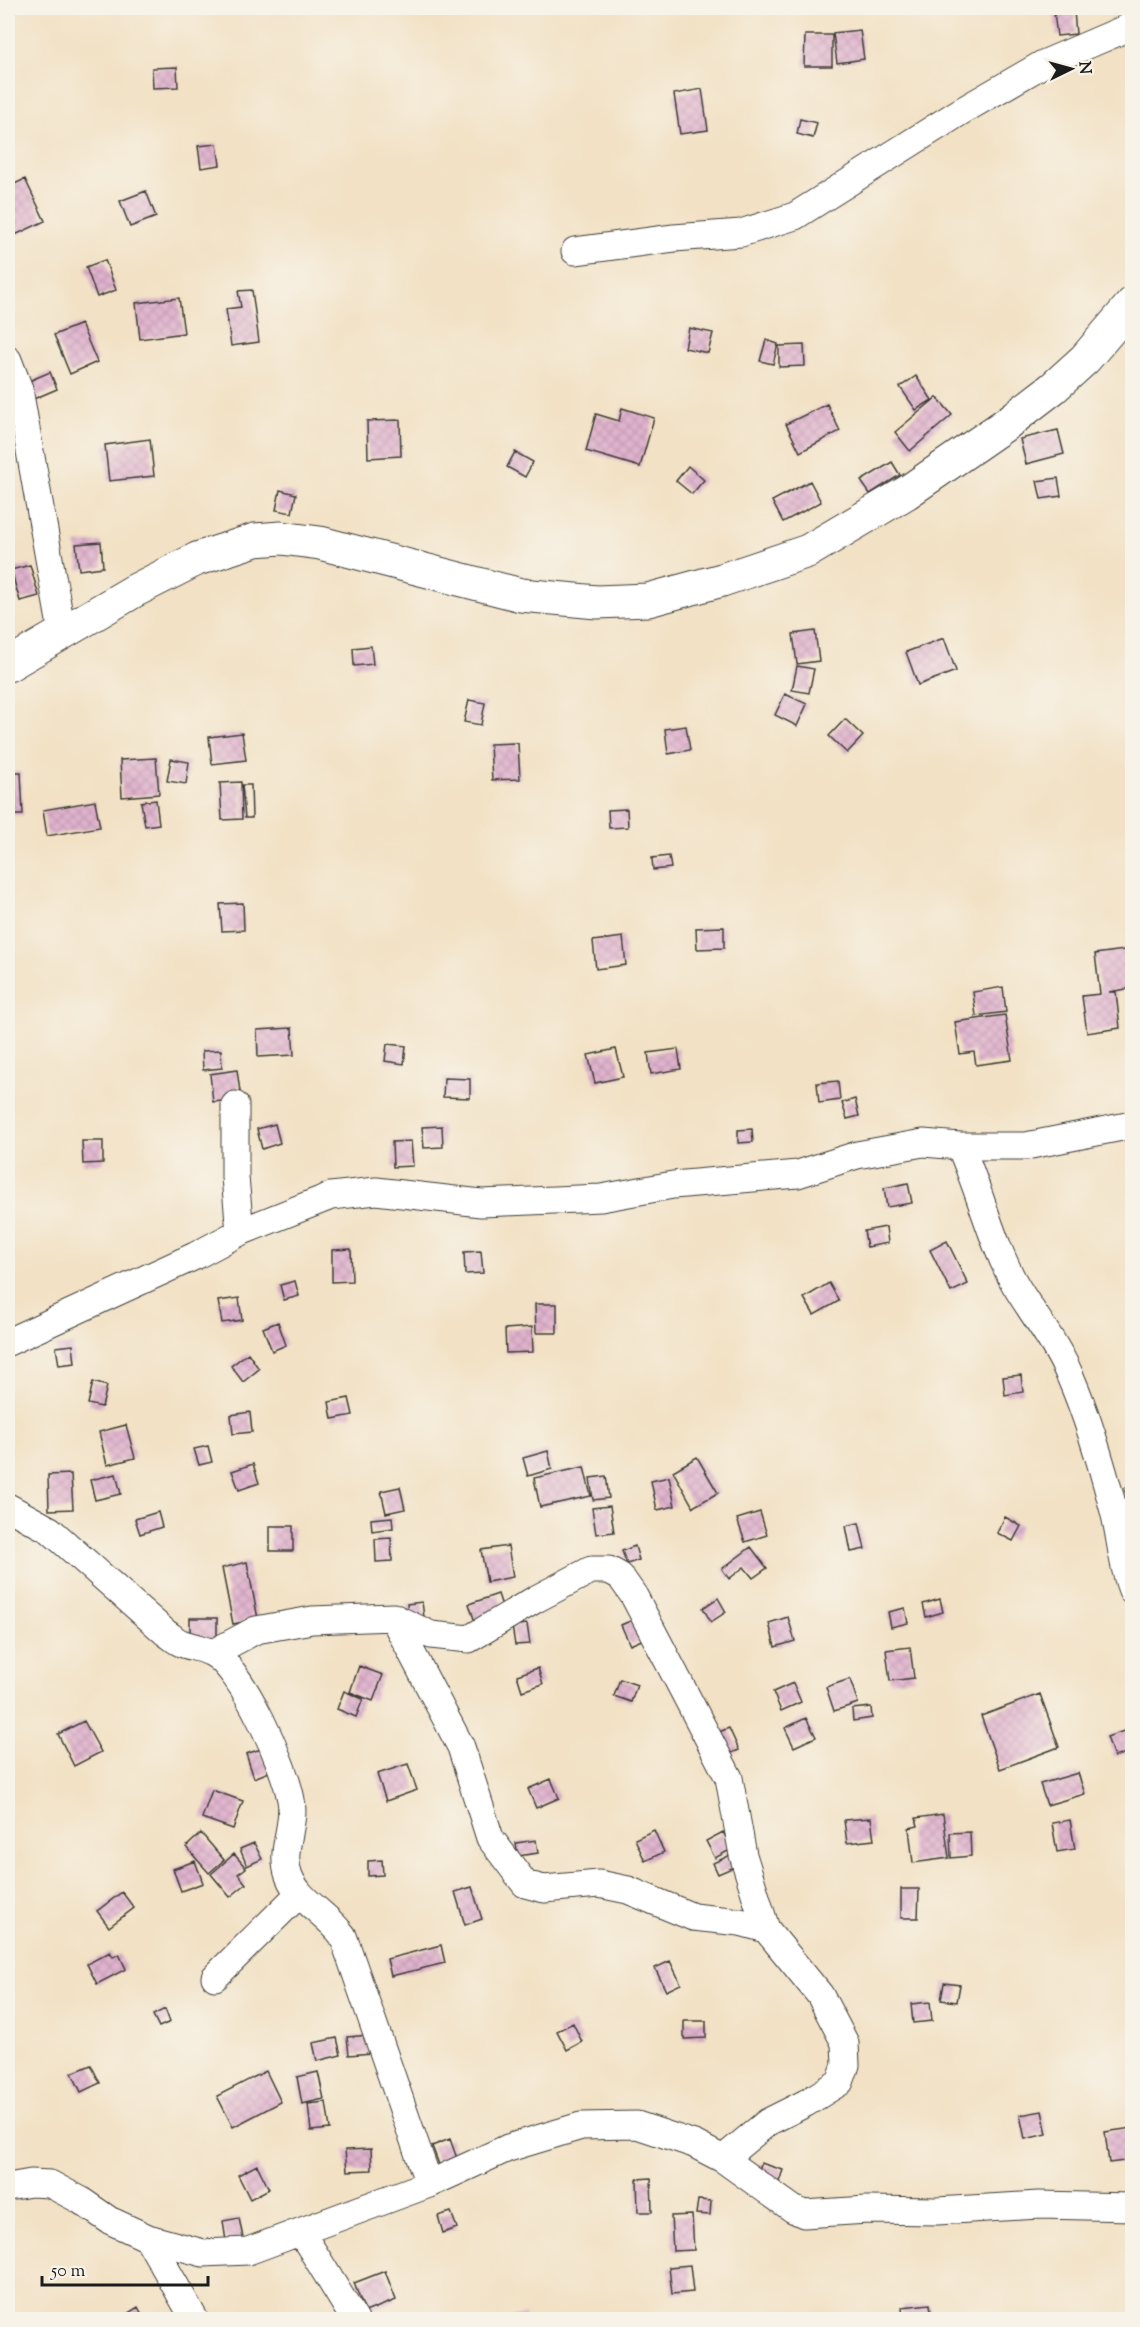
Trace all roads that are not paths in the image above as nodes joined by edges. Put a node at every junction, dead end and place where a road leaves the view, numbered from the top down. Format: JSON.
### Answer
{"nodes":[{"id":1,"x":1132,"y":26,"type":"edge"},
{"id":2,"x":574,"y":251,"type":"dead end"},
{"id":3,"x":1132,"y":304,"type":"edge"},
{"id":4,"x":8,"y":360,"type":"edge"},
{"id":5,"x":62,"y":632,"type":"junction"},
{"id":6,"x":8,"y":665,"type":"edge"},
{"id":7,"x":235,"y":1105,"type":"dead end"},
{"id":8,"x":1132,"y":1125,"type":"edge"},
{"id":9,"x":960,"y":1146,"type":"junction"},
{"id":10,"x":240,"y":1232,"type":"junction"},
{"id":11,"x":8,"y":1341,"type":"edge"},
{"id":12,"x":8,"y":1507,"type":"edge"},
{"id":13,"x":1132,"y":1590,"type":"edge"},
{"id":14,"x":393,"y":1617,"type":"junction"},
{"id":15,"x":213,"y":1653,"type":"junction"},
{"id":16,"x":298,"y":1895,"type":"junction"},
{"id":17,"x":766,"y":1929,"type":"junction"},
{"id":18,"x":215,"y":1977,"type":"dead end"},
{"id":19,"x":723,"y":2159,"type":"junction"},
{"id":20,"x":429,"y":2184,"type":"junction"},
{"id":21,"x":8,"y":2187,"type":"edge"},
{"id":22,"x":1132,"y":2207,"type":"edge"},
{"id":23,"x":301,"y":2232,"type":"junction"},
{"id":24,"x":148,"y":2238,"type":"junction"},
{"id":25,"x":195,"y":2319,"type":"edge"},
{"id":26,"x":355,"y":2319,"type":"edge"}],
"edges":[{"from":1,"to":2,"type":"street"},
{"from":3,"to":5,"type":"street"},
{"from":4,"to":5,"type":"street"},
{"from":5,"to":6,"type":"street"},
{"from":7,"to":10,"type":"street"},
{"from":8,"to":9,"type":"street"},
{"from":9,"to":10,"type":"street"},
{"from":9,"to":13,"type":"street"},
{"from":10,"to":11,"type":"street"},
{"from":12,"to":15,"type":"street"},
{"from":14,"to":15,"type":"street"},
{"from":14,"to":17,"type":"street"},
{"from":14,"to":17,"type":"street"},
{"from":15,"to":16,"type":"street"},
{"from":16,"to":18,"type":"street"},
{"from":16,"to":20,"type":"street"},
{"from":17,"to":19,"type":"street"},
{"from":19,"to":20,"type":"street"},
{"from":19,"to":22,"type":"street"},
{"from":20,"to":23,"type":"street"},
{"from":21,"to":24,"type":"street"},
{"from":23,"to":24,"type":"street"},
{"from":23,"to":26,"type":"street"},
{"from":24,"to":25,"type":"street"}]}
